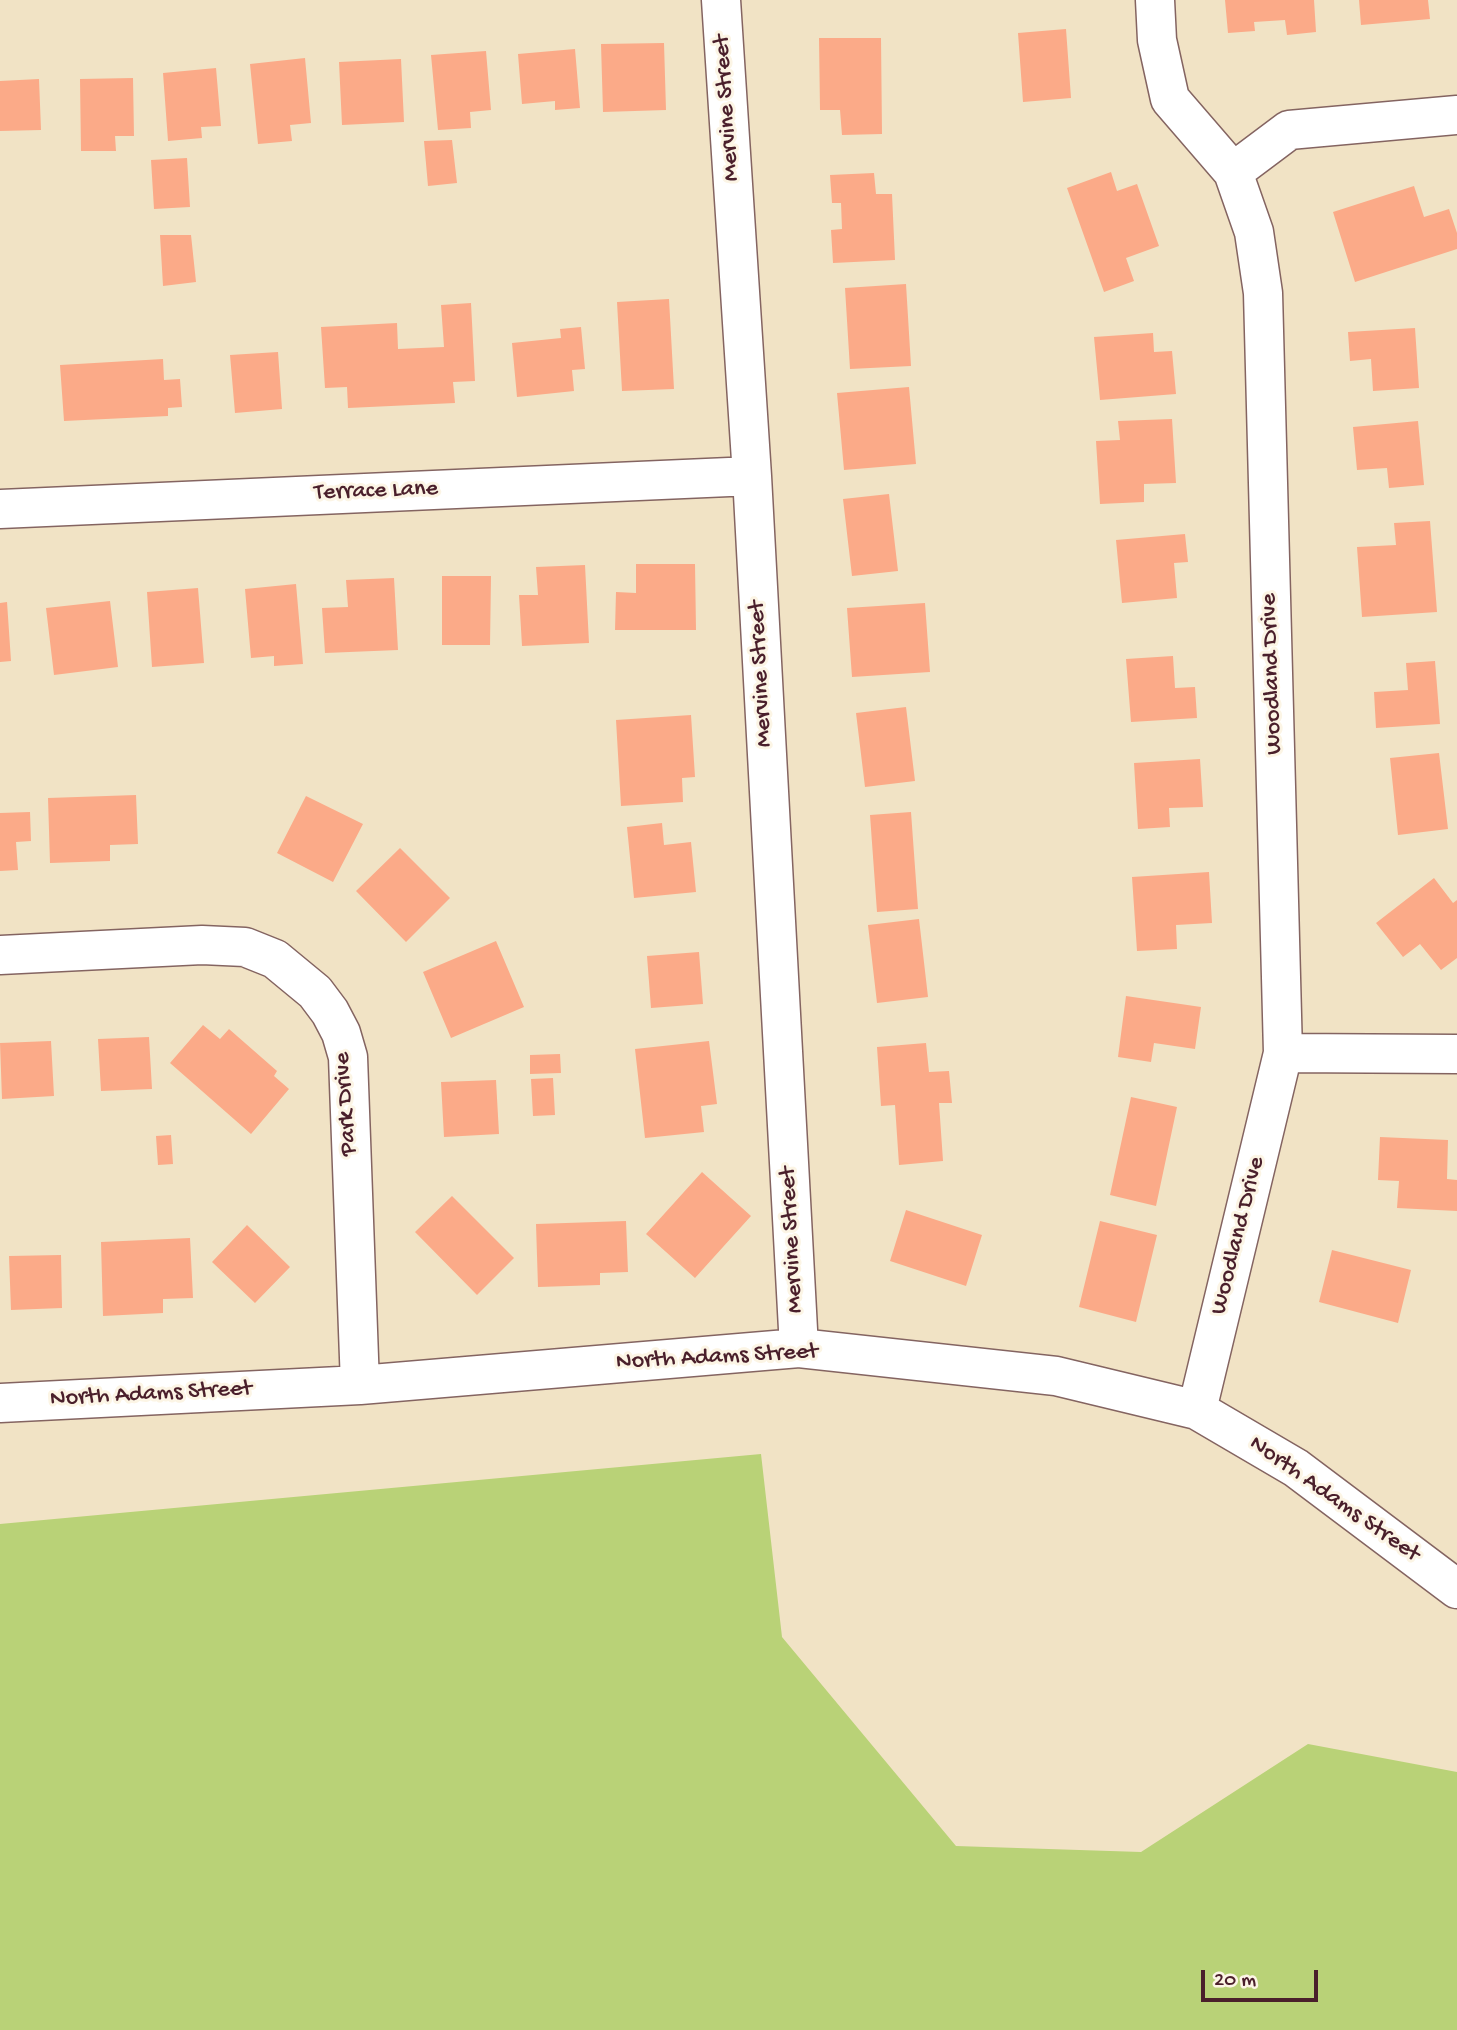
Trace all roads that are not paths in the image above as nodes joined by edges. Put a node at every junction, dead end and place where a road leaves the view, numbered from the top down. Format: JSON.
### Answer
{"nodes":[{"id":1,"x":721,"y":0,"type":"edge"},
{"id":2,"x":1156,"y":0,"type":"edge"},
{"id":3,"x":1457,"y":115,"type":"edge"},
{"id":4,"x":1233,"y":172,"type":"junction"},
{"id":5,"x":752,"y":476,"type":"junction"},
{"id":6,"x":0,"y":509,"type":"edge"},
{"id":7,"x":0,"y":955,"type":"edge"},
{"id":8,"x":1283,"y":1053,"type":"junction"},
{"id":9,"x":1457,"y":1054,"type":"edge"},
{"id":10,"x":799,"y":1348,"type":"junction"},
{"id":11,"x":360,"y":1385,"type":"junction"},
{"id":12,"x":0,"y":1403,"type":"edge"},
{"id":13,"x":1197,"y":1410,"type":"junction"},
{"id":14,"x":1457,"y":1589,"type":"edge"}],
"edges":[{"from":1,"to":5,"type":"street","name":"Mervine Street"},
{"from":2,"to":4,"type":"street"},
{"from":3,"to":4,"type":"street"},
{"from":4,"to":8,"type":"street","name":"Woodland Drive"},
{"from":5,"to":6,"type":"street","name":"Terrace Lane"},
{"from":5,"to":10,"type":"street","name":"Mervine Street"},
{"from":7,"to":11,"type":"street","name":"Park Drive"},
{"from":8,"to":9,"type":"street"},
{"from":8,"to":13,"type":"street","name":"Woodland Drive"},
{"from":10,"to":11,"type":"street","name":"North Adams Street"},
{"from":10,"to":13,"type":"street","name":"North Adams Street"},
{"from":11,"to":12,"type":"street","name":"North Adams Street"},
{"from":13,"to":14,"type":"street","name":"North Adams Street"}]}
